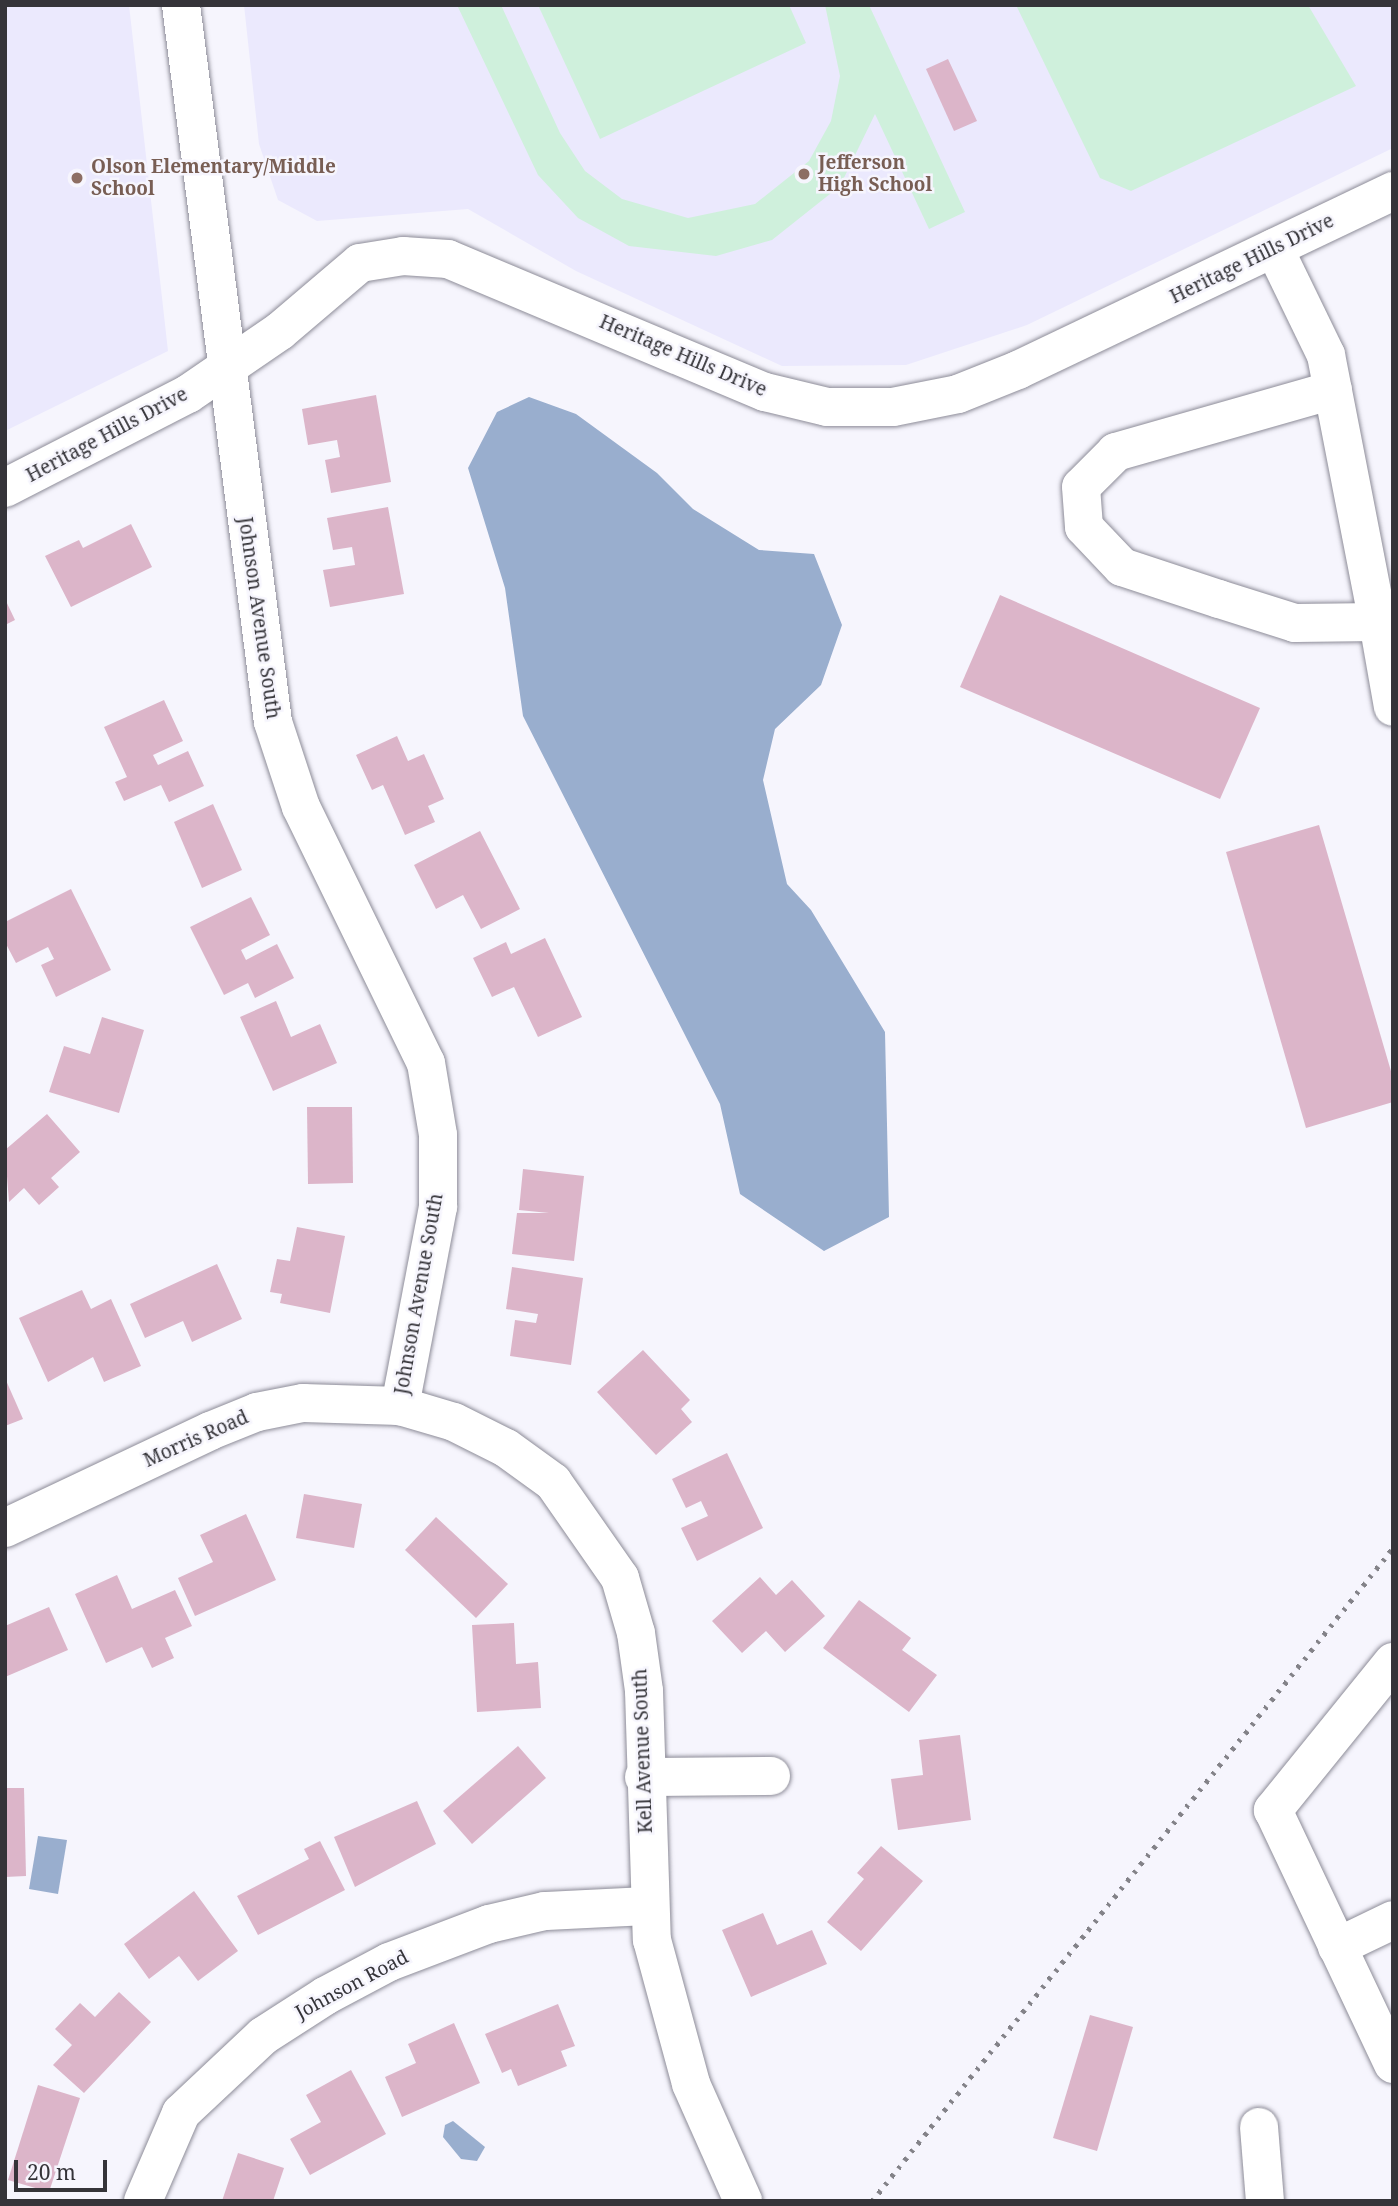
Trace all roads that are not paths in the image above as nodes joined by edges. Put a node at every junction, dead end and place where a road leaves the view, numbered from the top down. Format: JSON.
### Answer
{"nodes":[{"id":1,"x":181,"y":5,"type":"edge"},
{"id":2,"x":1393,"y":191,"type":"edge"},
{"id":3,"x":1274,"y":248,"type":"junction"},
{"id":4,"x":226,"y":368,"type":"junction"},
{"id":5,"x":1333,"y":390,"type":"junction"},
{"id":6,"x":5,"y":488,"type":"edge"},
{"id":7,"x":1385,"y":621,"type":"edge"},
{"id":8,"x":1393,"y":707,"type":"edge"},
{"id":9,"x":400,"y":1406,"type":"junction"},
{"id":10,"x":5,"y":1528,"type":"edge"},
{"id":11,"x":1393,"y":1662,"type":"edge"},
{"id":12,"x":771,"y":1776,"type":"dead end"},
{"id":13,"x":645,"y":1777,"type":"junction"},
{"id":14,"x":649,"y":1906,"type":"junction"},
{"id":15,"x":1393,"y":1920,"type":"edge"},
{"id":16,"x":1338,"y":1947,"type":"junction"},
{"id":17,"x":1393,"y":2064,"type":"edge"},
{"id":18,"x":1259,"y":2127,"type":"dead end"},
{"id":19,"x":143,"y":2201,"type":"edge"},
{"id":20,"x":743,"y":2201,"type":"edge"},
{"id":21,"x":1265,"y":2201,"type":"edge"}],
"edges":[{"from":1,"to":4,"type":"street","name":"Johnson Avenue South"},
{"from":2,"to":3,"type":"street","name":"Heritage Hills Drive"},
{"from":3,"to":4,"type":"street","name":"Heritage Hills Drive"},
{"from":3,"to":5,"type":"street"},
{"from":4,"to":6,"type":"street","name":"Heritage Hills Drive"},
{"from":4,"to":9,"type":"street","name":"Johnson Avenue South"},
{"from":5,"to":7,"type":"street"},
{"from":5,"to":7,"type":"street"},
{"from":7,"to":8,"type":"street"},
{"from":9,"to":10,"type":"street","name":"Morris Road"},
{"from":9,"to":13,"type":"street","name":"Kell Avenue South"},
{"from":11,"to":16,"type":"street"},
{"from":12,"to":13,"type":"street"},
{"from":13,"to":14,"type":"street","name":"Kell Avenue South"},
{"from":14,"to":19,"type":"street","name":"Johnson Road"},
{"from":14,"to":20,"type":"street","name":"Kell Avenue South"},
{"from":15,"to":16,"type":"street"},
{"from":16,"to":17,"type":"street"},
{"from":18,"to":21,"type":"street"}]}
